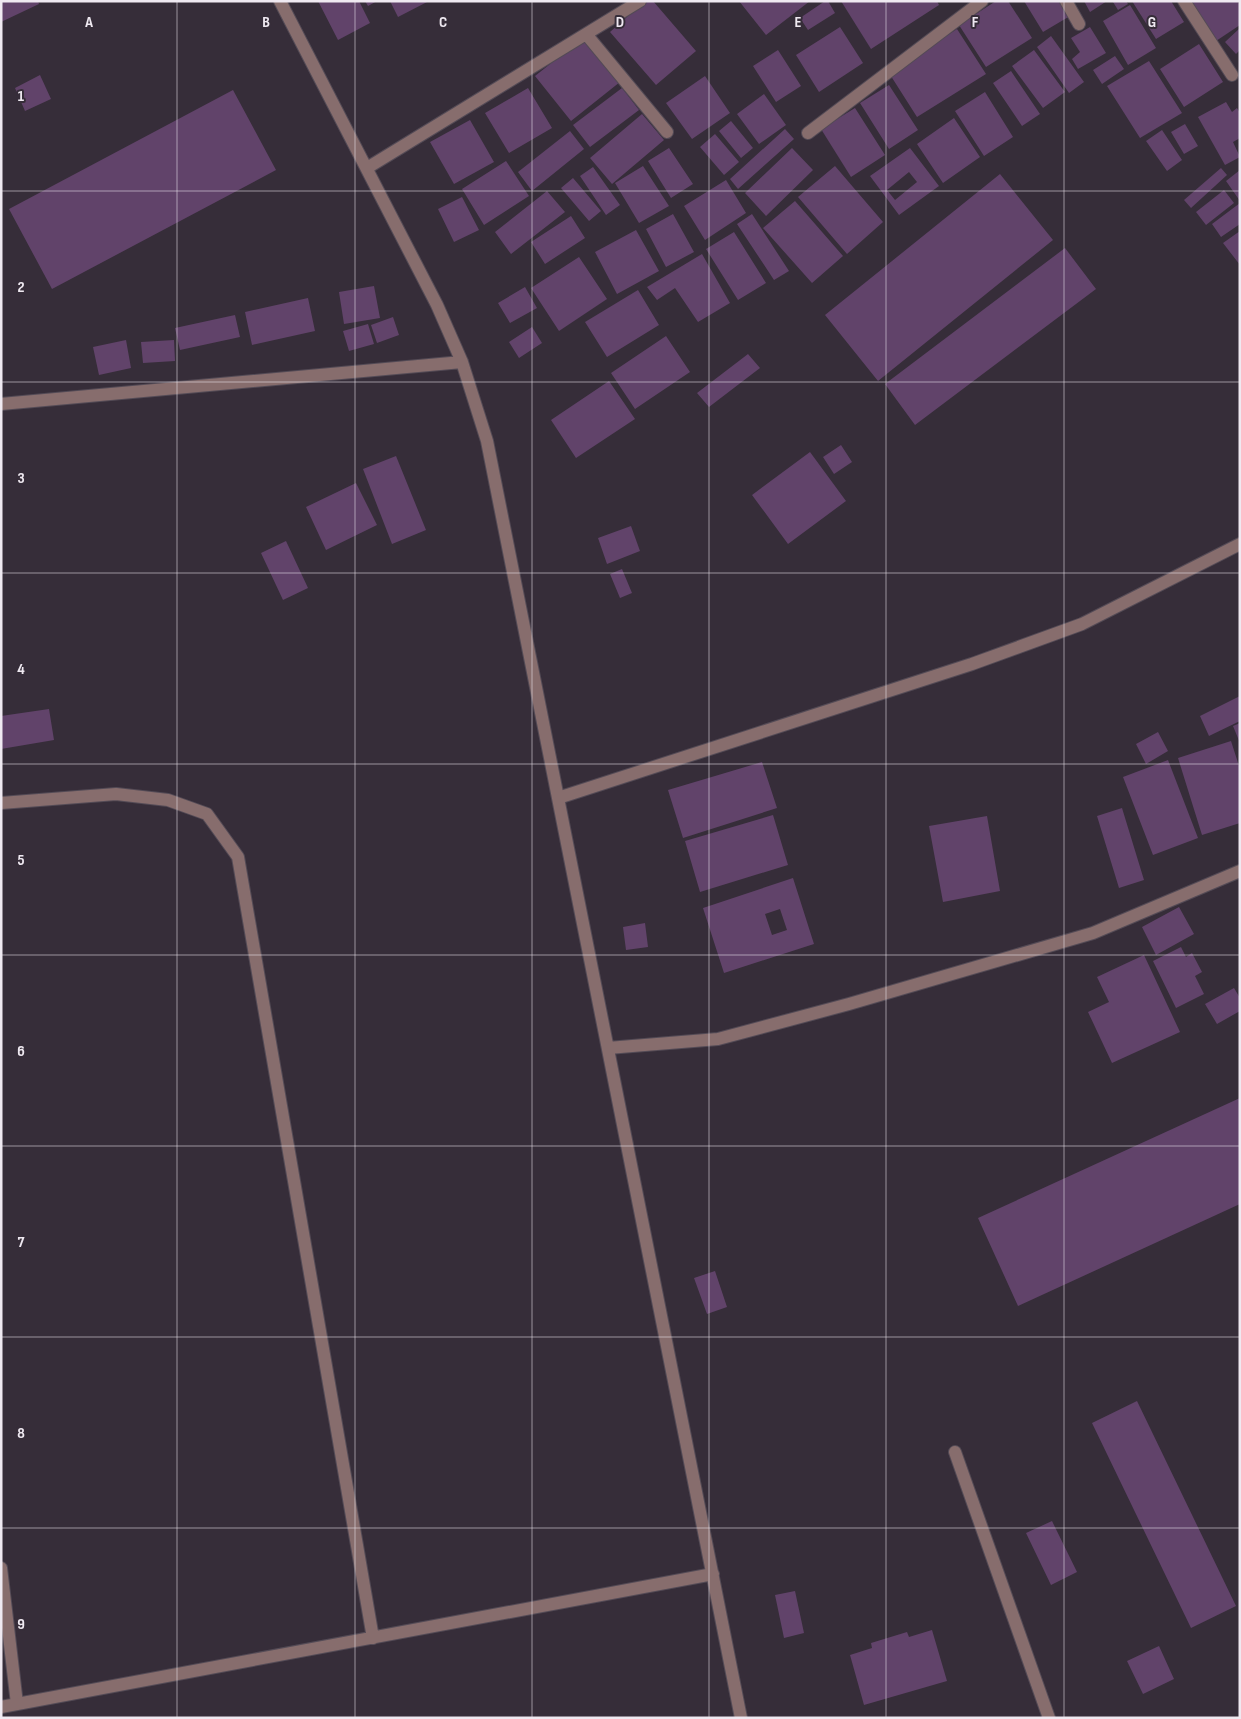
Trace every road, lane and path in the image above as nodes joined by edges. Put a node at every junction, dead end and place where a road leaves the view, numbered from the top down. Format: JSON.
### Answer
{"nodes":[{"id":1,"x":280,"y":1,"type":"edge"},
{"id":2,"x":640,"y":1,"type":"edge"},
{"id":3,"x":982,"y":1,"type":"edge"},
{"id":4,"x":1066,"y":1,"type":"edge"},
{"id":5,"x":1184,"y":1,"type":"edge"},
{"id":6,"x":1079,"y":24,"type":"dead end"},
{"id":7,"x":586,"y":34,"type":"junction"},
{"id":8,"x":1232,"y":75,"type":"dead end"},
{"id":9,"x":667,"y":132,"type":"dead end"},
{"id":10,"x":808,"y":133,"type":"dead end"},
{"id":11,"x":367,"y":168,"type":"junction"},
{"id":12,"x":462,"y":362,"type":"junction"},
{"id":13,"x":1,"y":404,"type":"edge"},
{"id":14,"x":1240,"y":544,"type":"edge"},
{"id":15,"x":558,"y":798,"type":"junction"},
{"id":16,"x":1,"y":803,"type":"edge"},
{"id":17,"x":1240,"y":871,"type":"edge"},
{"id":18,"x":608,"y":1048,"type":"junction"},
{"id":19,"x":955,"y":1452,"type":"dead end"},
{"id":20,"x":1,"y":1568,"type":"edge"},
{"id":21,"x":713,"y":1574,"type":"junction"},
{"id":22,"x":373,"y":1638,"type":"junction"},
{"id":23,"x":17,"y":1704,"type":"junction"},
{"id":24,"x":1,"y":1707,"type":"edge"},
{"id":25,"x":741,"y":1718,"type":"edge"},
{"id":26,"x":1050,"y":1718,"type":"edge"}],
"edges":[{"from":1,"to":11,"type":"street"},
{"from":2,"to":7,"type":"street"},
{"from":3,"to":10,"type":"street"},
{"from":4,"to":6,"type":"street"},
{"from":5,"to":8,"type":"street"},
{"from":7,"to":9,"type":"street"},
{"from":7,"to":11,"type":"street"},
{"from":11,"to":12,"type":"street"},
{"from":12,"to":13,"type":"street"},
{"from":12,"to":15,"type":"street"},
{"from":14,"to":15,"type":"street"},
{"from":15,"to":18,"type":"street"},
{"from":16,"to":22,"type":"street"},
{"from":17,"to":18,"type":"street"},
{"from":18,"to":21,"type":"street"},
{"from":19,"to":26,"type":"street"},
{"from":20,"to":23,"type":"street"},
{"from":21,"to":22,"type":"street"},
{"from":21,"to":25,"type":"street"},
{"from":22,"to":23,"type":"street"},
{"from":23,"to":24,"type":"street"}]}
